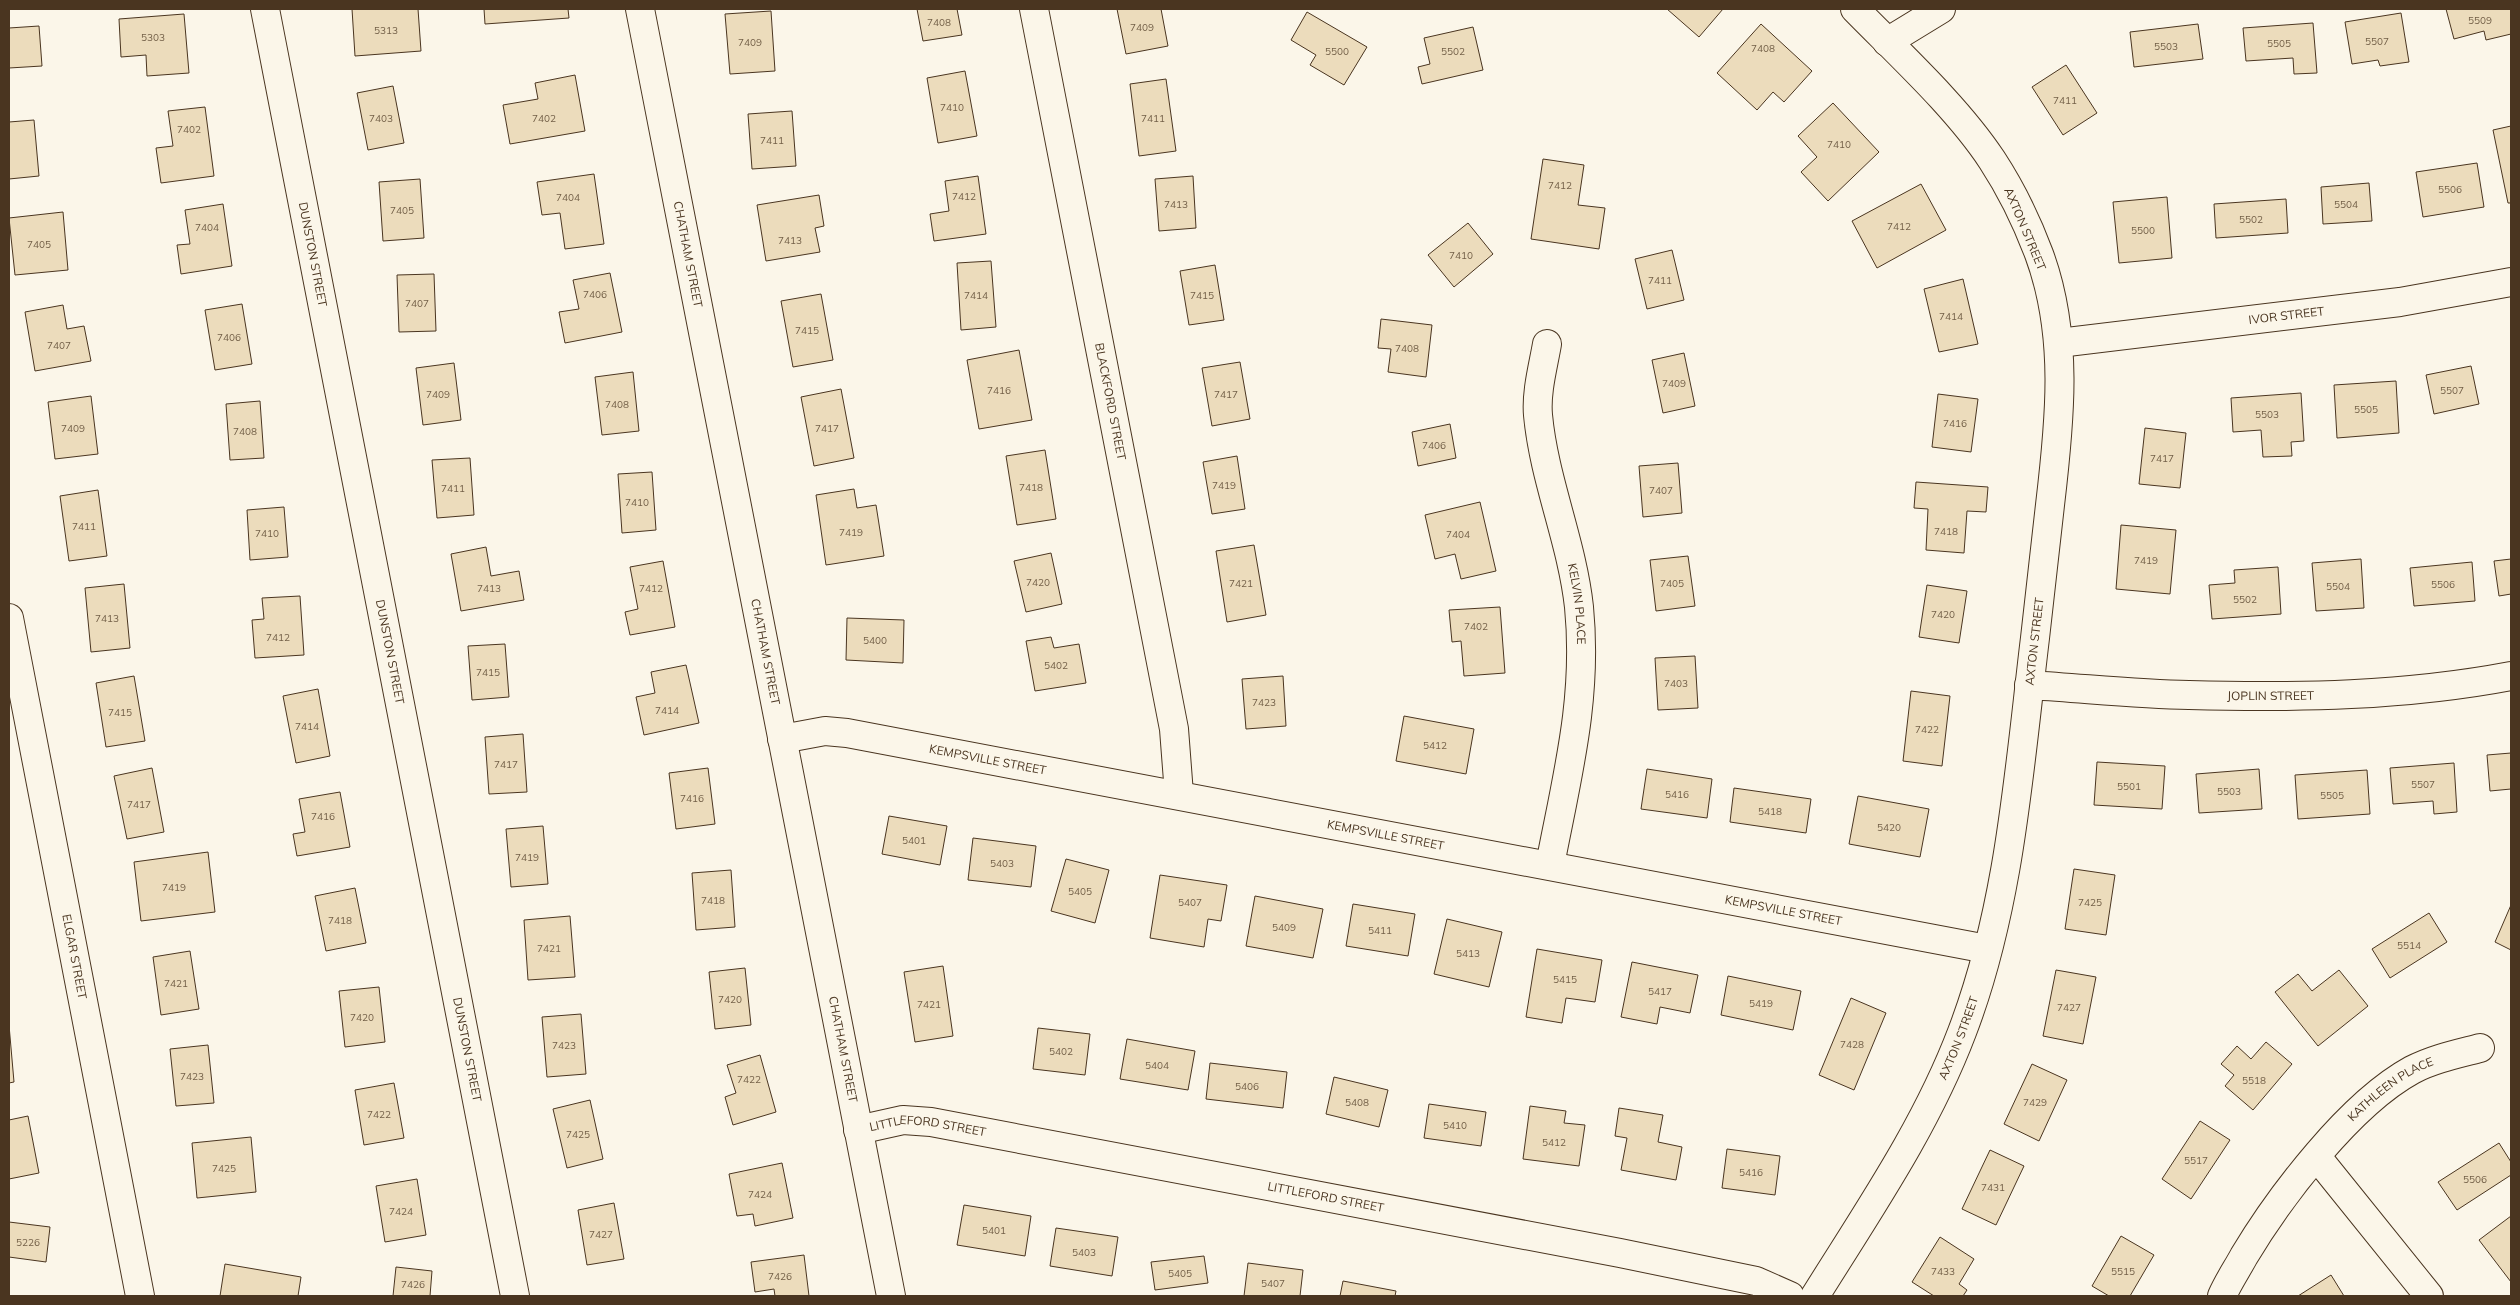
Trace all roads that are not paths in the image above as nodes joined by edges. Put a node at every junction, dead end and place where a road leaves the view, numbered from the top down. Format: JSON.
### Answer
{"nodes":[{"id":1,"x":265,"y":9,"type":"edge"},
{"id":2,"x":640,"y":9,"type":"edge"},
{"id":3,"x":1034,"y":9,"type":"edge"},
{"id":4,"x":1854,"y":9,"type":"edge"},
{"id":5,"x":1940,"y":9,"type":"edge"},
{"id":6,"x":1887,"y":42,"type":"junction"},
{"id":7,"x":2511,"y":282,"type":"edge"},
{"id":8,"x":2059,"y":343,"type":"junction"},
{"id":9,"x":1547,"y":344,"type":"dead end"},
{"id":10,"x":9,"y":618,"type":"edge"},
{"id":11,"x":2511,"y":676,"type":"edge"},
{"id":12,"x":2029,"y":686,"type":"junction"},
{"id":13,"x":782,"y":739,"type":"junction"},
{"id":14,"x":1179,"y":794,"type":"junction"},
{"id":15,"x":1550,"y":865,"type":"junction"},
{"id":16,"x":1988,"y":949,"type":"junction"},
{"id":17,"x":2480,"y":1048,"type":"dead end"},
{"id":18,"x":858,"y":1130,"type":"junction"},
{"id":19,"x":2317,"y":1157,"type":"junction"},
{"id":20,"x":140,"y":1296,"type":"edge"},
{"id":21,"x":515,"y":1296,"type":"edge"},
{"id":22,"x":891,"y":1296,"type":"edge"},
{"id":23,"x":1790,"y":1296,"type":"edge"},
{"id":24,"x":1815,"y":1296,"type":"edge"},
{"id":25,"x":2222,"y":1296,"type":"edge"},
{"id":26,"x":2429,"y":1296,"type":"edge"}],
"edges":[{"from":1,"to":21,"type":"street","name":"DUNSTON STREET"},
{"from":2,"to":13,"type":"street","name":"CHATHAM STREET"},
{"from":3,"to":14,"type":"street","name":"BLACKFORD STREET"},
{"from":4,"to":6,"type":"street","name":"AXTON STREET"},
{"from":5,"to":6,"type":"street"},
{"from":6,"to":8,"type":"street","name":"AXTON STREET"},
{"from":7,"to":8,"type":"street","name":"IVOR STREET"},
{"from":8,"to":12,"type":"street","name":"AXTON STREET"},
{"from":9,"to":15,"type":"street","name":"KELVIN PLACE"},
{"from":10,"to":20,"type":"street","name":"ELGAR STREET"},
{"from":11,"to":12,"type":"street","name":"JOPLIN STREET"},
{"from":12,"to":16,"type":"street","name":"AXTON STREET"},
{"from":13,"to":14,"type":"street","name":"KEMPSVILLE STREET"},
{"from":13,"to":18,"type":"street","name":"CHATHAM STREET"},
{"from":14,"to":15,"type":"street","name":"KEMPSVILLE STREET"},
{"from":15,"to":16,"type":"street","name":"KEMPSVILLE STREET"},
{"from":16,"to":24,"type":"street","name":"AXTON STREET"},
{"from":17,"to":19,"type":"street","name":"KATHLEEN PLACE"},
{"from":18,"to":22,"type":"street","name":"CHATHAM STREET"},
{"from":18,"to":23,"type":"street","name":"LITTLEFORD STREET"},
{"from":19,"to":25,"type":"street","name":"KATHLEEN PLACE"},
{"from":19,"to":26,"type":"street"}]}
